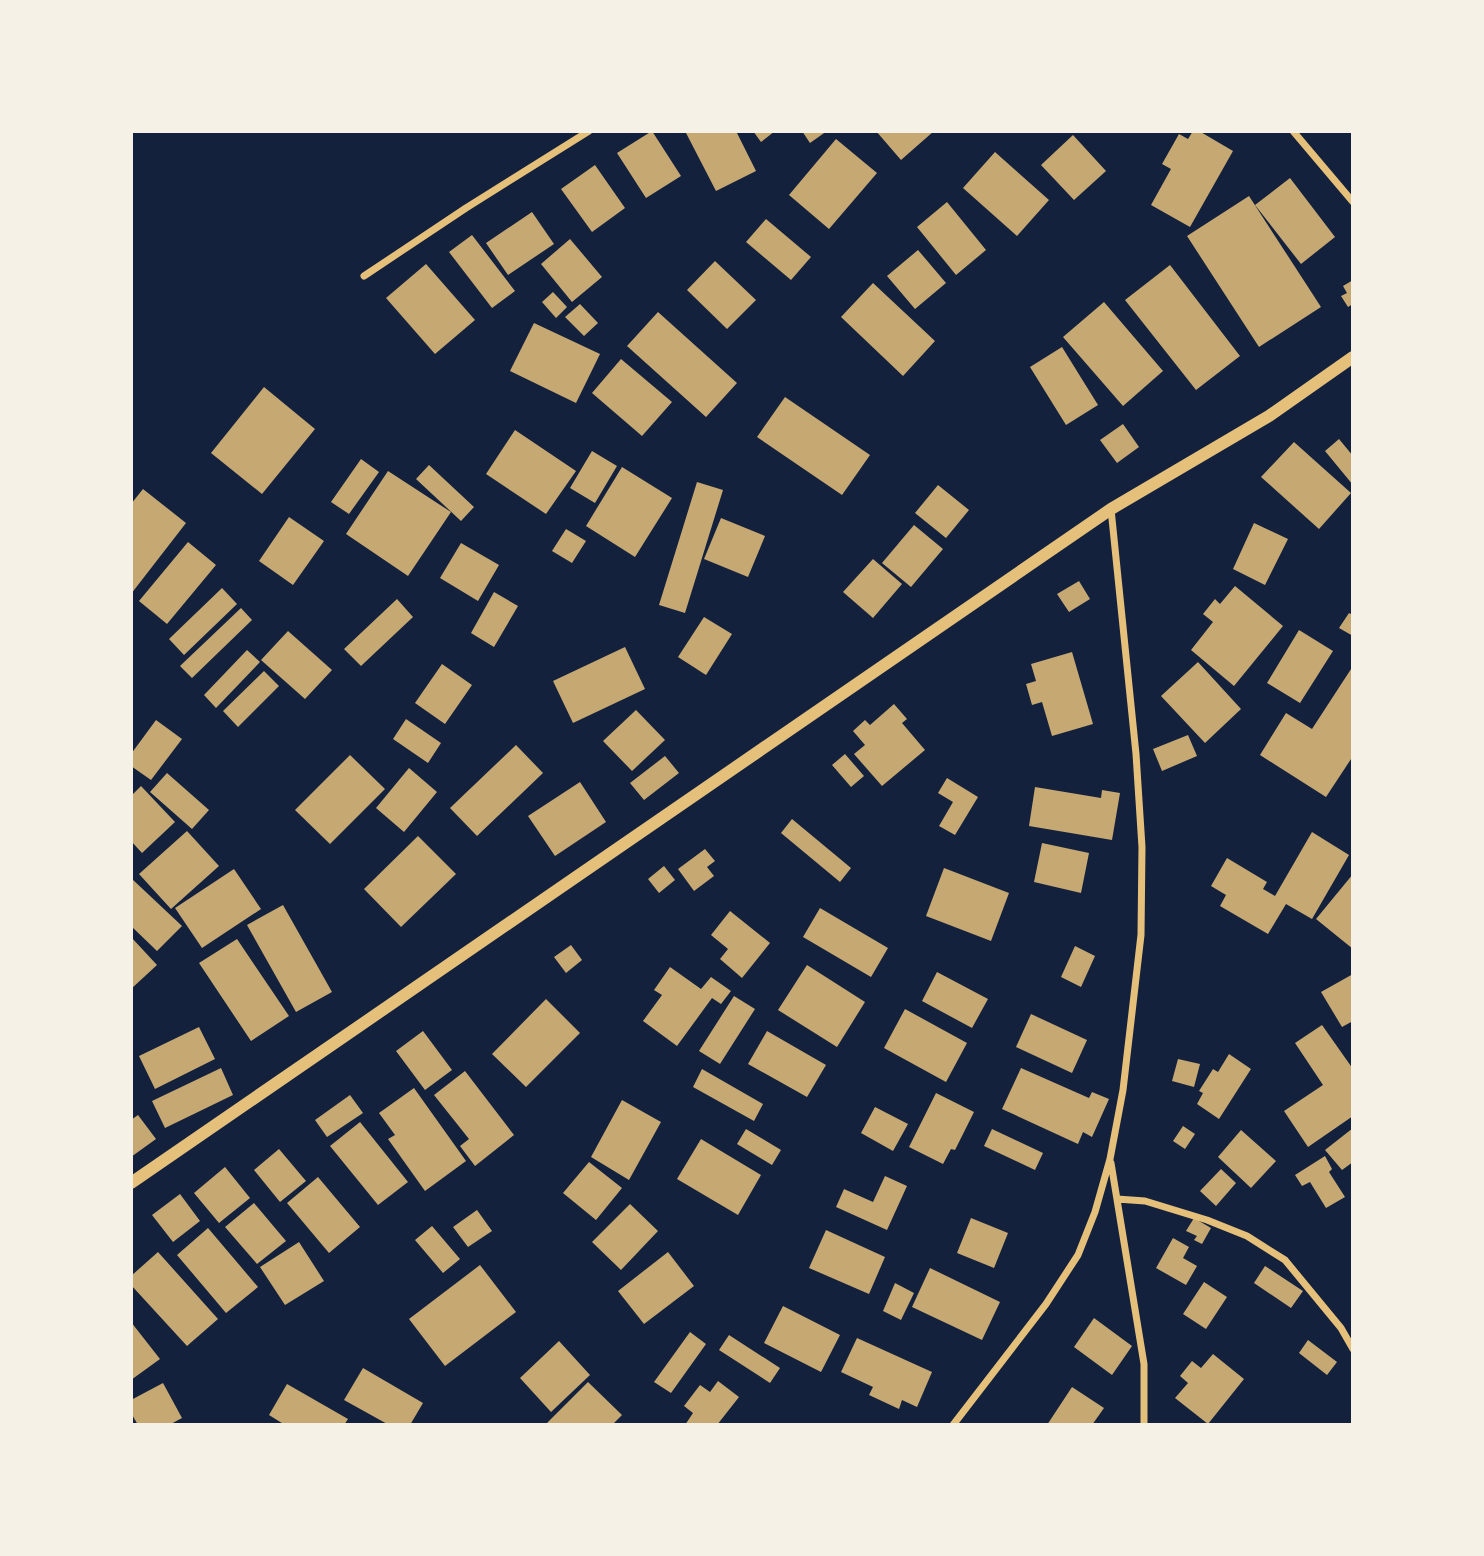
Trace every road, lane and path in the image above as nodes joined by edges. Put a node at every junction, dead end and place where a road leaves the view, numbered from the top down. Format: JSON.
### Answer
{"nodes":[{"id":1,"x":589,"y":131,"type":"edge"},
{"id":2,"x":1293,"y":131,"type":"edge"},
{"id":3,"x":576,"y":135,"type":"edge"},
{"id":4,"x":1353,"y":202,"type":"edge"},
{"id":5,"x":364,"y":276,"type":"dead end"},
{"id":6,"x":1353,"y":357,"type":"edge"},
{"id":7,"x":1111,"y":509,"type":"junction"},
{"id":8,"x":1110,"y":1159,"type":"junction"},
{"id":9,"x":131,"y":1183,"type":"edge"},
{"id":10,"x":1117,"y":1199,"type":"junction"},
{"id":11,"x":1353,"y":1349,"type":"edge"},
{"id":12,"x":953,"y":1425,"type":"edge"},
{"id":13,"x":1144,"y":1425,"type":"edge"}],
"edges":[{"from":1,"to":3,"type":"street"},
{"from":2,"to":4,"type":"street"},
{"from":3,"to":5,"type":"street"},
{"from":6,"to":7,"type":"street"},
{"from":7,"to":8,"type":"street"},
{"from":7,"to":9,"type":"street"},
{"from":8,"to":10,"type":"street"},
{"from":8,"to":12,"type":"street"},
{"from":10,"to":11,"type":"street"},
{"from":10,"to":13,"type":"street"}]}
